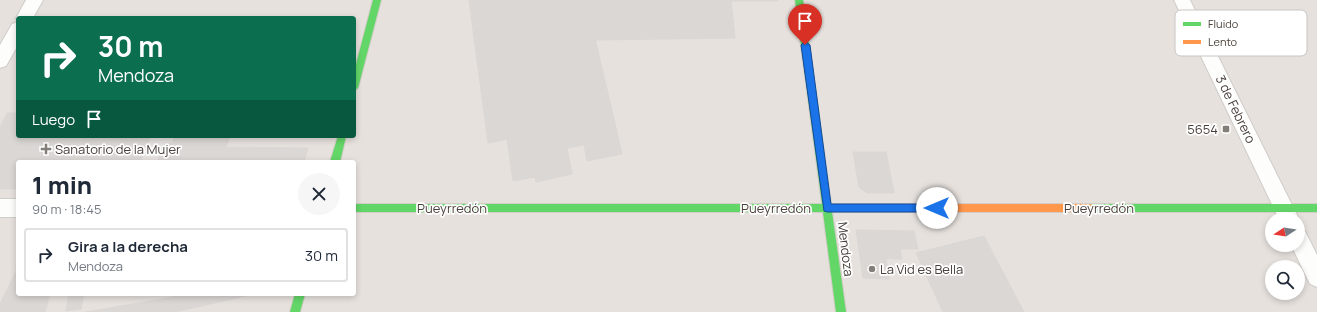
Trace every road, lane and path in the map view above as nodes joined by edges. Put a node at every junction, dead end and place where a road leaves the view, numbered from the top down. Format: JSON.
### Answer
{"nodes":[{"id":1,"x":34,"y":0,"type":"edge"},
{"id":2,"x":377,"y":0,"type":"edge"},
{"id":3,"x":800,"y":0,"type":"edge"},
{"id":4,"x":1182,"y":0,"type":"edge"},
{"id":5,"x":1187,"y":10,"type":"edge"},
{"id":6,"x":25,"y":16,"type":"edge"},
{"id":7,"x":16,"y":32,"type":"edge"},
{"id":8,"x":1209,"y":56,"type":"edge"},
{"id":9,"x":0,"y":60,"type":"edge"},
{"id":10,"x":356,"y":80,"type":"edge"},
{"id":11,"x":341,"y":138,"type":"edge"},
{"id":12,"x":336,"y":160,"type":"edge"},
{"id":13,"x":0,"y":208,"type":"edge"},
{"id":14,"x":16,"y":208,"type":"edge"},
{"id":15,"x":356,"y":208,"type":"edge"},
{"id":16,"x":827,"y":208,"type":"junction"},
{"id":17,"x":1317,"y":208,"type":"edge"},
{"id":18,"x":1286,"y":212,"type":"edge"},
{"id":19,"x":1292,"y":212,"type":"edge"},
{"id":20,"x":1265,"y":213,"type":"edge"},
{"id":21,"x":1305,"y":252,"type":"edge"},
{"id":22,"x":1317,"y":277,"type":"edge"},
{"id":23,"x":299,"y":296,"type":"edge"},
{"id":24,"x":295,"y":312,"type":"edge"},
{"id":25,"x":841,"y":312,"type":"edge"}],
"edges":[{"from":1,"to":6,"type":"street"},
{"from":2,"to":10,"type":"street"},
{"from":3,"to":16,"type":"street","name":"Mendoza"},
{"from":4,"to":5,"type":"street","name":"3 de Febrero"},
{"from":7,"to":9,"type":"street"},
{"from":8,"to":18,"type":"street","name":"3 de Febrero"},
{"from":11,"to":12,"type":"street"},
{"from":13,"to":14,"type":"street"},
{"from":15,"to":16,"type":"street","name":"Pueyrredón"},
{"from":16,"to":20,"type":"street","name":"Pueyrredón"},
{"from":16,"to":25,"type":"street","name":"Mendoza"},
{"from":17,"to":19,"type":"street","name":"Pueyrredón"},
{"from":21,"to":22,"type":"street"},
{"from":23,"to":24,"type":"street"}]}
